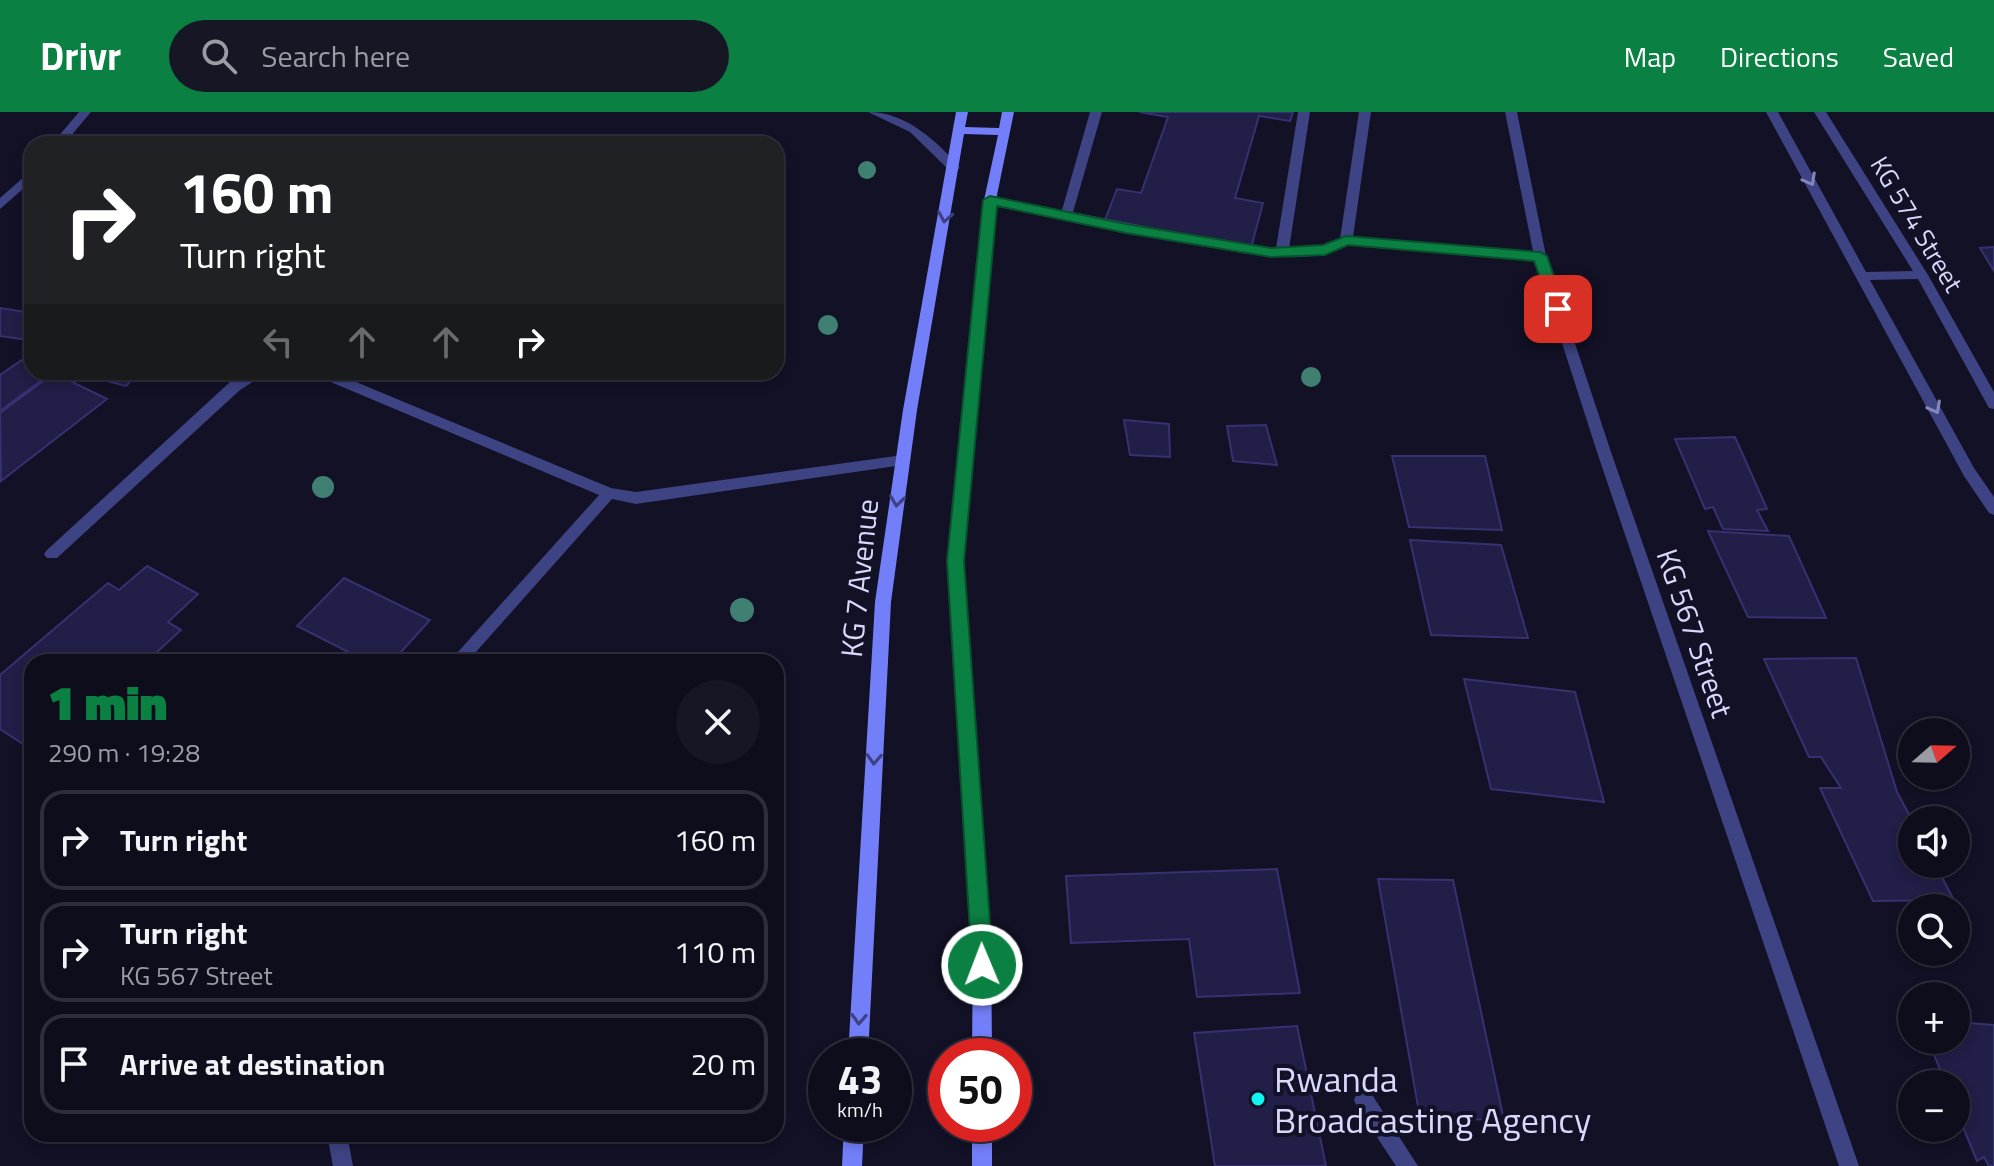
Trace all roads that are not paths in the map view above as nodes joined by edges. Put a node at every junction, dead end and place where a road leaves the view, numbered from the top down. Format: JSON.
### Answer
{"nodes":[{"id":1,"x":85,"y":112,"type":"edge"},
{"id":2,"x":874,"y":112,"type":"edge"},
{"id":3,"x":962,"y":112,"type":"edge"},
{"id":4,"x":1008,"y":112,"type":"edge"},
{"id":5,"x":1096,"y":112,"type":"edge"},
{"id":6,"x":1304,"y":112,"type":"edge"},
{"id":7,"x":1365,"y":112,"type":"edge"},
{"id":8,"x":1511,"y":112,"type":"edge"},
{"id":9,"x":1772,"y":112,"type":"edge"},
{"id":10,"x":1820,"y":112,"type":"edge"},
{"id":11,"x":959,"y":130,"type":"junction"},
{"id":12,"x":1003,"y":132,"type":"junction"},
{"id":13,"x":65,"y":136,"type":"edge"},
{"id":14,"x":954,"y":168,"type":"junction"},
{"id":15,"x":24,"y":182,"type":"edge"},
{"id":16,"x":990,"y":200,"type":"junction"},
{"id":17,"x":0,"y":205,"type":"edge"},
{"id":18,"x":1066,"y":216,"type":"junction"},
{"id":19,"x":1346,"y":241,"type":"junction"},
{"id":20,"x":1282,"y":252,"type":"junction"},
{"id":21,"x":1540,"y":256,"type":"junction"},
{"id":22,"x":1922,"y":275,"type":"junction"},
{"id":23,"x":1864,"y":276,"type":"junction"},
{"id":24,"x":246,"y":380,"type":"edge"},
{"id":25,"x":338,"y":380,"type":"edge"},
{"id":26,"x":1994,"y":404,"type":"edge"},
{"id":27,"x":903,"y":460,"type":"junction"},
{"id":28,"x":609,"y":493,"type":"junction"},
{"id":29,"x":1994,"y":509,"type":"edge"},
{"id":30,"x":52,"y":554,"type":"dead end"},
{"id":31,"x":464,"y":654,"type":"edge"},
{"id":32,"x":859,"y":1038,"type":"edge"},
{"id":33,"x":982,"y":1038,"type":"edge"},
{"id":34,"x":1364,"y":1100,"type":"dead end"},
{"id":35,"x":338,"y":1142,"type":"edge"},
{"id":36,"x":853,"y":1142,"type":"edge"},
{"id":37,"x":982,"y":1142,"type":"edge"},
{"id":38,"x":343,"y":1166,"type":"edge"},
{"id":39,"x":852,"y":1166,"type":"edge"},
{"id":40,"x":982,"y":1166,"type":"edge"},
{"id":41,"x":1408,"y":1166,"type":"edge"},
{"id":42,"x":1849,"y":1166,"type":"edge"}],
"edges":[{"from":1,"to":13,"type":"street"},
{"from":2,"to":14,"type":"street"},
{"from":3,"to":11,"type":"main road","name":"KG 7 Avenue"},
{"from":4,"to":12,"type":"main road"},
{"from":5,"to":18,"type":"street"},
{"from":6,"to":20,"type":"street"},
{"from":7,"to":19,"type":"street"},
{"from":8,"to":21,"type":"street","name":"KG 567 Street"},
{"from":9,"to":23,"type":"street","one_way":true},
{"from":10,"to":22,"type":"street","name":"KG 574 Street"},
{"from":11,"to":12,"type":"main road"},
{"from":11,"to":14,"type":"main road","name":"KG 7 Avenue"},
{"from":12,"to":16,"type":"main road"},
{"from":14,"to":27,"type":"main road","name":"KG 7 Avenue","one_way":true},
{"from":15,"to":17,"type":"street"},
{"from":16,"to":18,"type":"street"},
{"from":16,"to":33,"type":"main road"},
{"from":18,"to":20,"type":"street"},
{"from":19,"to":20,"type":"street"},
{"from":19,"to":21,"type":"street"},
{"from":21,"to":42,"type":"street","name":"KG 567 Street"},
{"from":22,"to":23,"type":"street"},
{"from":22,"to":26,"type":"street","name":"KG 574 Street"},
{"from":23,"to":29,"type":"street","one_way":true},
{"from":24,"to":30,"type":"street"},
{"from":25,"to":28,"type":"street"},
{"from":27,"to":28,"type":"street"},
{"from":27,"to":32,"type":"main road","name":"KG 7 Avenue","one_way":true},
{"from":28,"to":31,"type":"street"},
{"from":34,"to":41,"type":"street"},
{"from":35,"to":38,"type":"street"},
{"from":36,"to":39,"type":"main road"},
{"from":37,"to":40,"type":"main road"}]}
